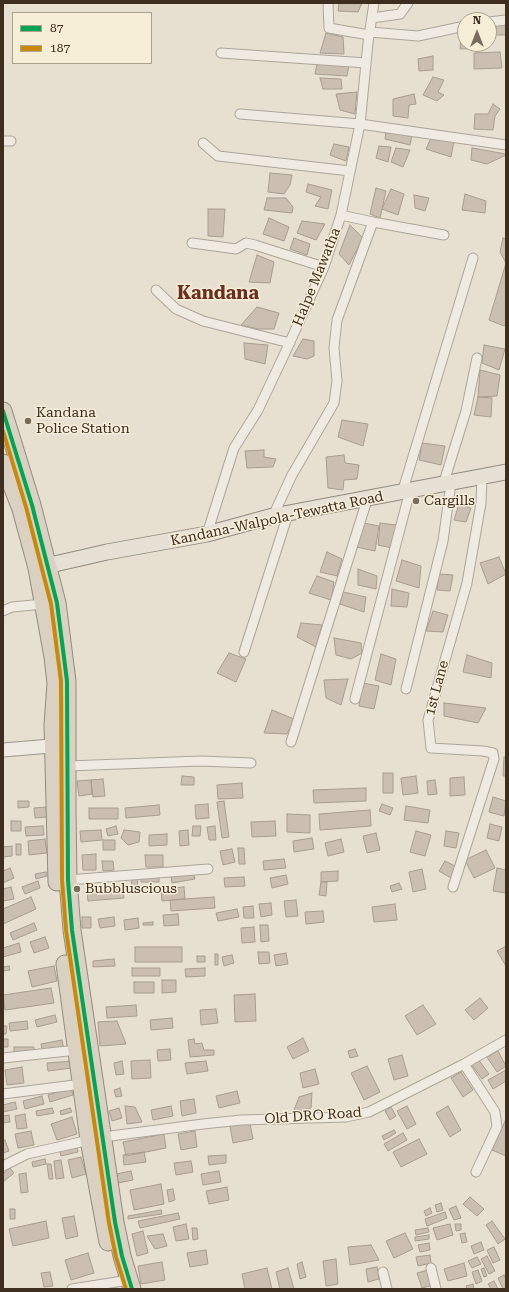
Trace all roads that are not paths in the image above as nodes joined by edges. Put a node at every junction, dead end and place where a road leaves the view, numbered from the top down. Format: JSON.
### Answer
{"nodes":[{"id":1,"x":328,"y":3,"type":"edge"},
{"id":2,"x":374,"y":3,"type":"edge"},
{"id":3,"x":408,"y":3,"type":"edge"},
{"id":4,"x":372,"y":18,"type":"junction"},
{"id":5,"x":457,"y":28,"type":"edge"},
{"id":6,"x":370,"y":33,"type":"junction"},
{"id":7,"x":221,"y":53,"type":"dead end"},
{"id":8,"x":366,"y":63,"type":"junction"},
{"id":9,"x":240,"y":114,"type":"dead end"},
{"id":10,"x":360,"y":124,"type":"junction"},
{"id":11,"x":203,"y":143,"type":"dead end"},
{"id":12,"x":506,"y":145,"type":"edge"},
{"id":13,"x":350,"y":171,"type":"junction"},
{"id":14,"x":341,"y":215,"type":"junction"},
{"id":15,"x":373,"y":222,"type":"junction"},
{"id":16,"x":444,"y":235,"type":"dead end"},
{"id":17,"x":192,"y":243,"type":"dead end"},
{"id":18,"x":473,"y":258,"type":"dead end"},
{"id":19,"x":324,"y":267,"type":"junction"},
{"id":20,"x":156,"y":290,"type":"dead end"},
{"id":21,"x":290,"y":343,"type":"junction"},
{"id":22,"x":476,"y":358,"type":"dead end"},
{"id":23,"x":3,"y":411,"type":"edge"},
{"id":24,"x":3,"y":463,"type":"edge"},
{"id":25,"x":506,"y":472,"type":"edge"},
{"id":26,"x":482,"y":477,"type":"junction"},
{"id":27,"x":447,"y":484,"type":"junction"},
{"id":28,"x":406,"y":492,"type":"junction"},
{"id":29,"x":367,"y":500,"type":"junction"},
{"id":30,"x":288,"y":514,"type":"junction"},
{"id":31,"x":273,"y":516,"type":"junction"},
{"id":32,"x":207,"y":534,"type":"junction"},
{"id":33,"x":43,"y":567,"type":"junction"},
{"id":34,"x":44,"y":604,"type":"junction"},
{"id":35,"x":3,"y":611,"type":"edge"},
{"id":36,"x":244,"y":652,"type":"dead end"},
{"id":37,"x":406,"y":689,"type":"dead end"},
{"id":38,"x":355,"y":700,"type":"dead end"},
{"id":39,"x":292,"y":742,"type":"dead end"},
{"id":40,"x":60,"y":745,"type":"junction"},
{"id":41,"x":3,"y":750,"type":"edge"},
{"id":42,"x":251,"y":763,"type":"dead end"},
{"id":43,"x":66,"y":766,"type":"junction"},
{"id":44,"x":208,"y":869,"type":"dead end"},
{"id":45,"x":68,"y":880,"type":"junction"},
{"id":46,"x":453,"y":887,"type":"dead end"},
{"id":47,"x":506,"y":1040,"type":"edge"},
{"id":48,"x":77,"y":1050,"type":"junction"},
{"id":49,"x":3,"y":1058,"type":"edge"},
{"id":50,"x":464,"y":1064,"type":"junction"},
{"id":51,"x":82,"y":1084,"type":"junction"},
{"id":52,"x":3,"y":1094,"type":"edge"},
{"id":53,"x":96,"y":1138,"type":"junction"},
{"id":54,"x":3,"y":1166,"type":"edge"},
{"id":55,"x":476,"y":1172,"type":"dead end"},
{"id":56,"x":431,"y":1268,"type":"dead end"},
{"id":57,"x":383,"y":1272,"type":"dead end"},
{"id":58,"x":124,"y":1285,"type":"edge"},
{"id":59,"x":72,"y":1289,"type":"edge"},
{"id":60,"x":388,"y":1289,"type":"edge"},
{"id":61,"x":436,"y":1289,"type":"edge"}],
"edges":[{"from":1,"to":6,"type":"street"},
{"from":2,"to":4,"type":"street","name":"Halpe Mawatha"},
{"from":3,"to":4,"type":"street"},
{"from":4,"to":6,"type":"street","name":"Halpe Mawatha"},
{"from":5,"to":6,"type":"street"},
{"from":6,"to":8,"type":"street","name":"Halpe Mawatha"},
{"from":7,"to":8,"type":"street"},
{"from":8,"to":10,"type":"street","name":"Halpe Mawatha"},
{"from":9,"to":10,"type":"street"},
{"from":10,"to":12,"type":"street"},
{"from":10,"to":13,"type":"street","name":"Halpe Mawatha"},
{"from":11,"to":13,"type":"street"},
{"from":13,"to":14,"type":"street","name":"Halpe Mawatha"},
{"from":14,"to":15,"type":"street"},
{"from":14,"to":19,"type":"street","name":"Halpe Mawatha"},
{"from":15,"to":16,"type":"street"},
{"from":15,"to":31,"type":"street"},
{"from":17,"to":19,"type":"street"},
{"from":18,"to":28,"type":"street"},
{"from":19,"to":21,"type":"street","name":"Halpe Mawatha"},
{"from":20,"to":21,"type":"street"},
{"from":21,"to":32,"type":"street","name":"Halpe Mawatha"},
{"from":22,"to":27,"type":"street"},
{"from":23,"to":33,"type":"highway"},
{"from":24,"to":33,"type":"highway"},
{"from":25,"to":26,"type":"main road","name":"Kandana-Walpola-Tewatta Road"},
{"from":26,"to":27,"type":"main road","name":"Kandana-Walpola-Tewatta Road"},
{"from":26,"to":46,"type":"street","name":"1st Lane"},
{"from":27,"to":28,"type":"main road","name":"Kandana-Walpola-Tewatta Road"},
{"from":27,"to":37,"type":"street"},
{"from":28,"to":29,"type":"main road","name":"Kandana-Walpola-Tewatta Road"},
{"from":28,"to":38,"type":"street"},
{"from":29,"to":30,"type":"main road","name":"Kandana-Walpola-Tewatta Road"},
{"from":29,"to":39,"type":"street"},
{"from":30,"to":31,"type":"main road","name":"Kandana-Walpola-Tewatta Road"},
{"from":30,"to":36,"type":"street"},
{"from":31,"to":32,"type":"main road","name":"Kandana-Walpola-Tewatta Road"},
{"from":32,"to":33,"type":"main road","name":"Kandana-Walpola-Tewatta Road"},
{"from":33,"to":34,"type":"highway"},
{"from":33,"to":40,"type":"highway"},
{"from":34,"to":35,"type":"street"},
{"from":34,"to":40,"type":"highway"},
{"from":40,"to":41,"type":"street"},
{"from":40,"to":43,"type":"highway"},
{"from":40,"to":48,"type":"highway"},
{"from":42,"to":43,"type":"street"},
{"from":43,"to":45,"type":"highway"},
{"from":44,"to":45,"type":"street"},
{"from":45,"to":53,"type":"highway"},
{"from":47,"to":50,"type":"street","name":"Old DRO Road"},
{"from":48,"to":49,"type":"street"},
{"from":48,"to":51,"type":"highway"},
{"from":50,"to":53,"type":"street","name":"Old DRO Road"},
{"from":50,"to":55,"type":"street"},
{"from":51,"to":52,"type":"street"},
{"from":51,"to":53,"type":"highway"},
{"from":53,"to":54,"type":"street","name":"Old DRO Road"},
{"from":53,"to":58,"type":"highway"},
{"from":56,"to":61,"type":"street"},
{"from":57,"to":60,"type":"street"},
{"from":58,"to":59,"type":"street"}]}
